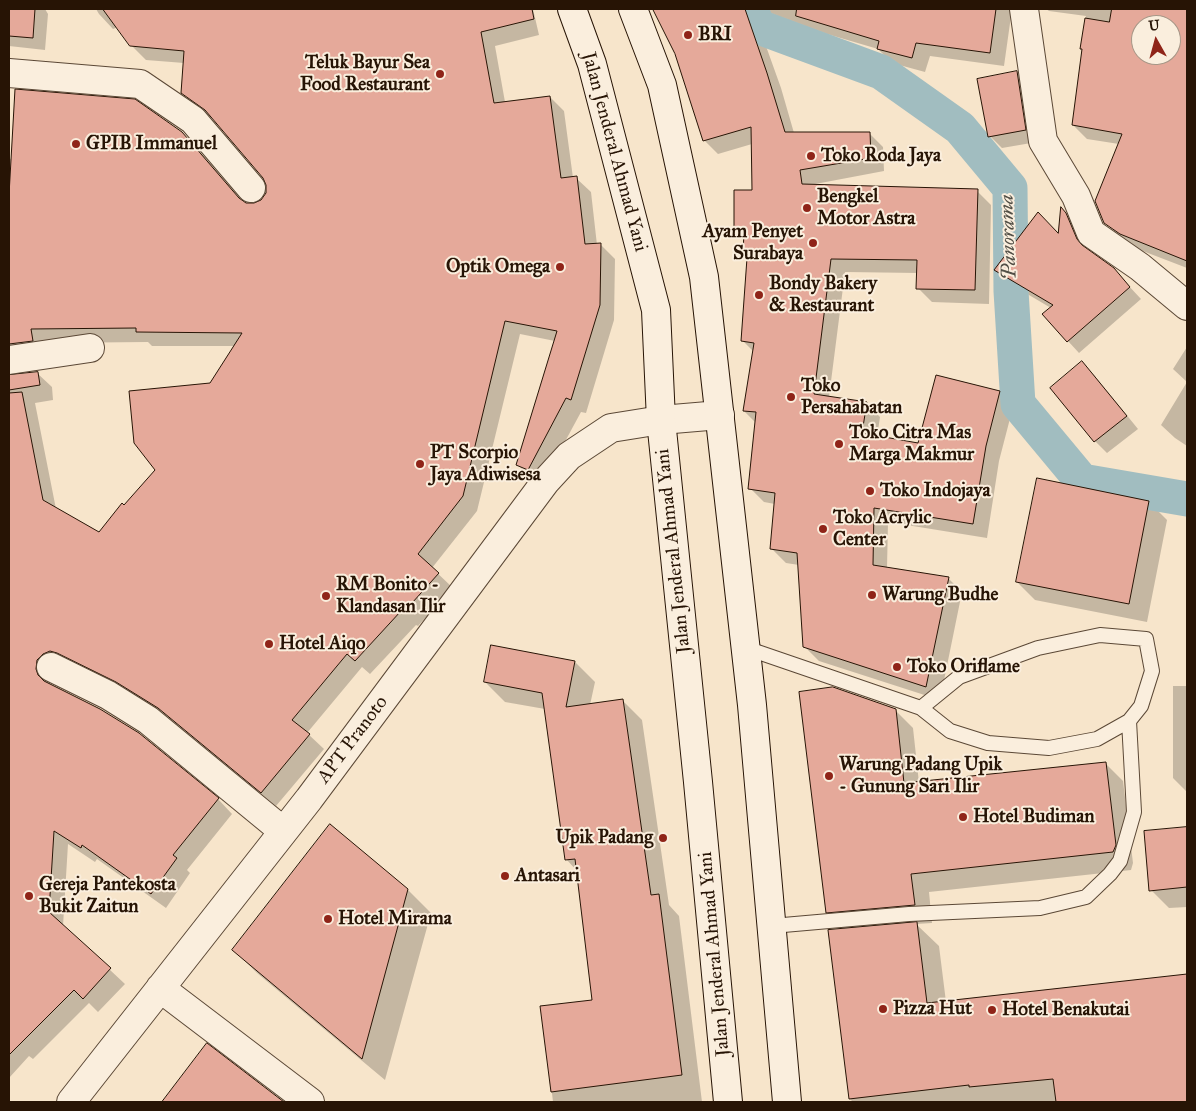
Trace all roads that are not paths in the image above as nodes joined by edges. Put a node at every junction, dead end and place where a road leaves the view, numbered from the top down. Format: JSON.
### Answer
{"nodes":[{"id":1,"x":572,"y":9,"type":"edge"},
{"id":2,"x":633,"y":9,"type":"edge"},
{"id":3,"x":1024,"y":9,"type":"edge"},
{"id":4,"x":9,"y":73,"type":"edge"},
{"id":5,"x":251,"y":188,"type":"dead end"},
{"id":6,"x":1187,"y":306,"type":"edge"},
{"id":7,"x":90,"y":348,"type":"dead end"},
{"id":8,"x":9,"y":360,"type":"edge"},
{"id":9,"x":720,"y":415,"type":"junction"},
{"id":10,"x":661,"y":420,"type":"junction"},
{"id":11,"x":746,"y":648,"type":"junction"},
{"id":12,"x":51,"y":667,"type":"dead end"},
{"id":13,"x":921,"y":708,"type":"junction"},
{"id":14,"x":1129,"y":721,"type":"junction"},
{"id":15,"x":284,"y":831,"type":"junction"},
{"id":16,"x":772,"y":926,"type":"junction"},
{"id":17,"x":160,"y":988,"type":"junction"},
{"id":18,"x":72,"y":1102,"type":"edge"},
{"id":19,"x":310,"y":1102,"type":"edge"},
{"id":20,"x":728,"y":1102,"type":"edge"},
{"id":21,"x":787,"y":1102,"type":"edge"}],
"edges":[{"from":1,"to":10,"type":"main road","name":"Jalan Jenderal Ahmad Yani"},
{"from":2,"to":9,"type":"main road"},
{"from":3,"to":6,"type":"main road"},
{"from":4,"to":5,"type":"main road"},
{"from":7,"to":8,"type":"main road"},
{"from":9,"to":10,"type":"main road","name":"APT Pranoto"},
{"from":9,"to":11,"type":"main road"},
{"from":10,"to":15,"type":"main road","name":"APT Pranoto"},
{"from":10,"to":20,"type":"main road","name":"Jalan Jenderal Ahmad Yani"},
{"from":11,"to":13,"type":"lane"},
{"from":11,"to":16,"type":"main road"},
{"from":12,"to":15,"type":"main road"},
{"from":13,"to":14,"type":"lane"},
{"from":13,"to":14,"type":"lane"},
{"from":14,"to":16,"type":"lane"},
{"from":15,"to":17,"type":"main road","name":"APT Pranoto"},
{"from":16,"to":21,"type":"main road"},
{"from":17,"to":18,"type":"main road","name":"APT Pranoto"},
{"from":17,"to":19,"type":"main road"}]}
